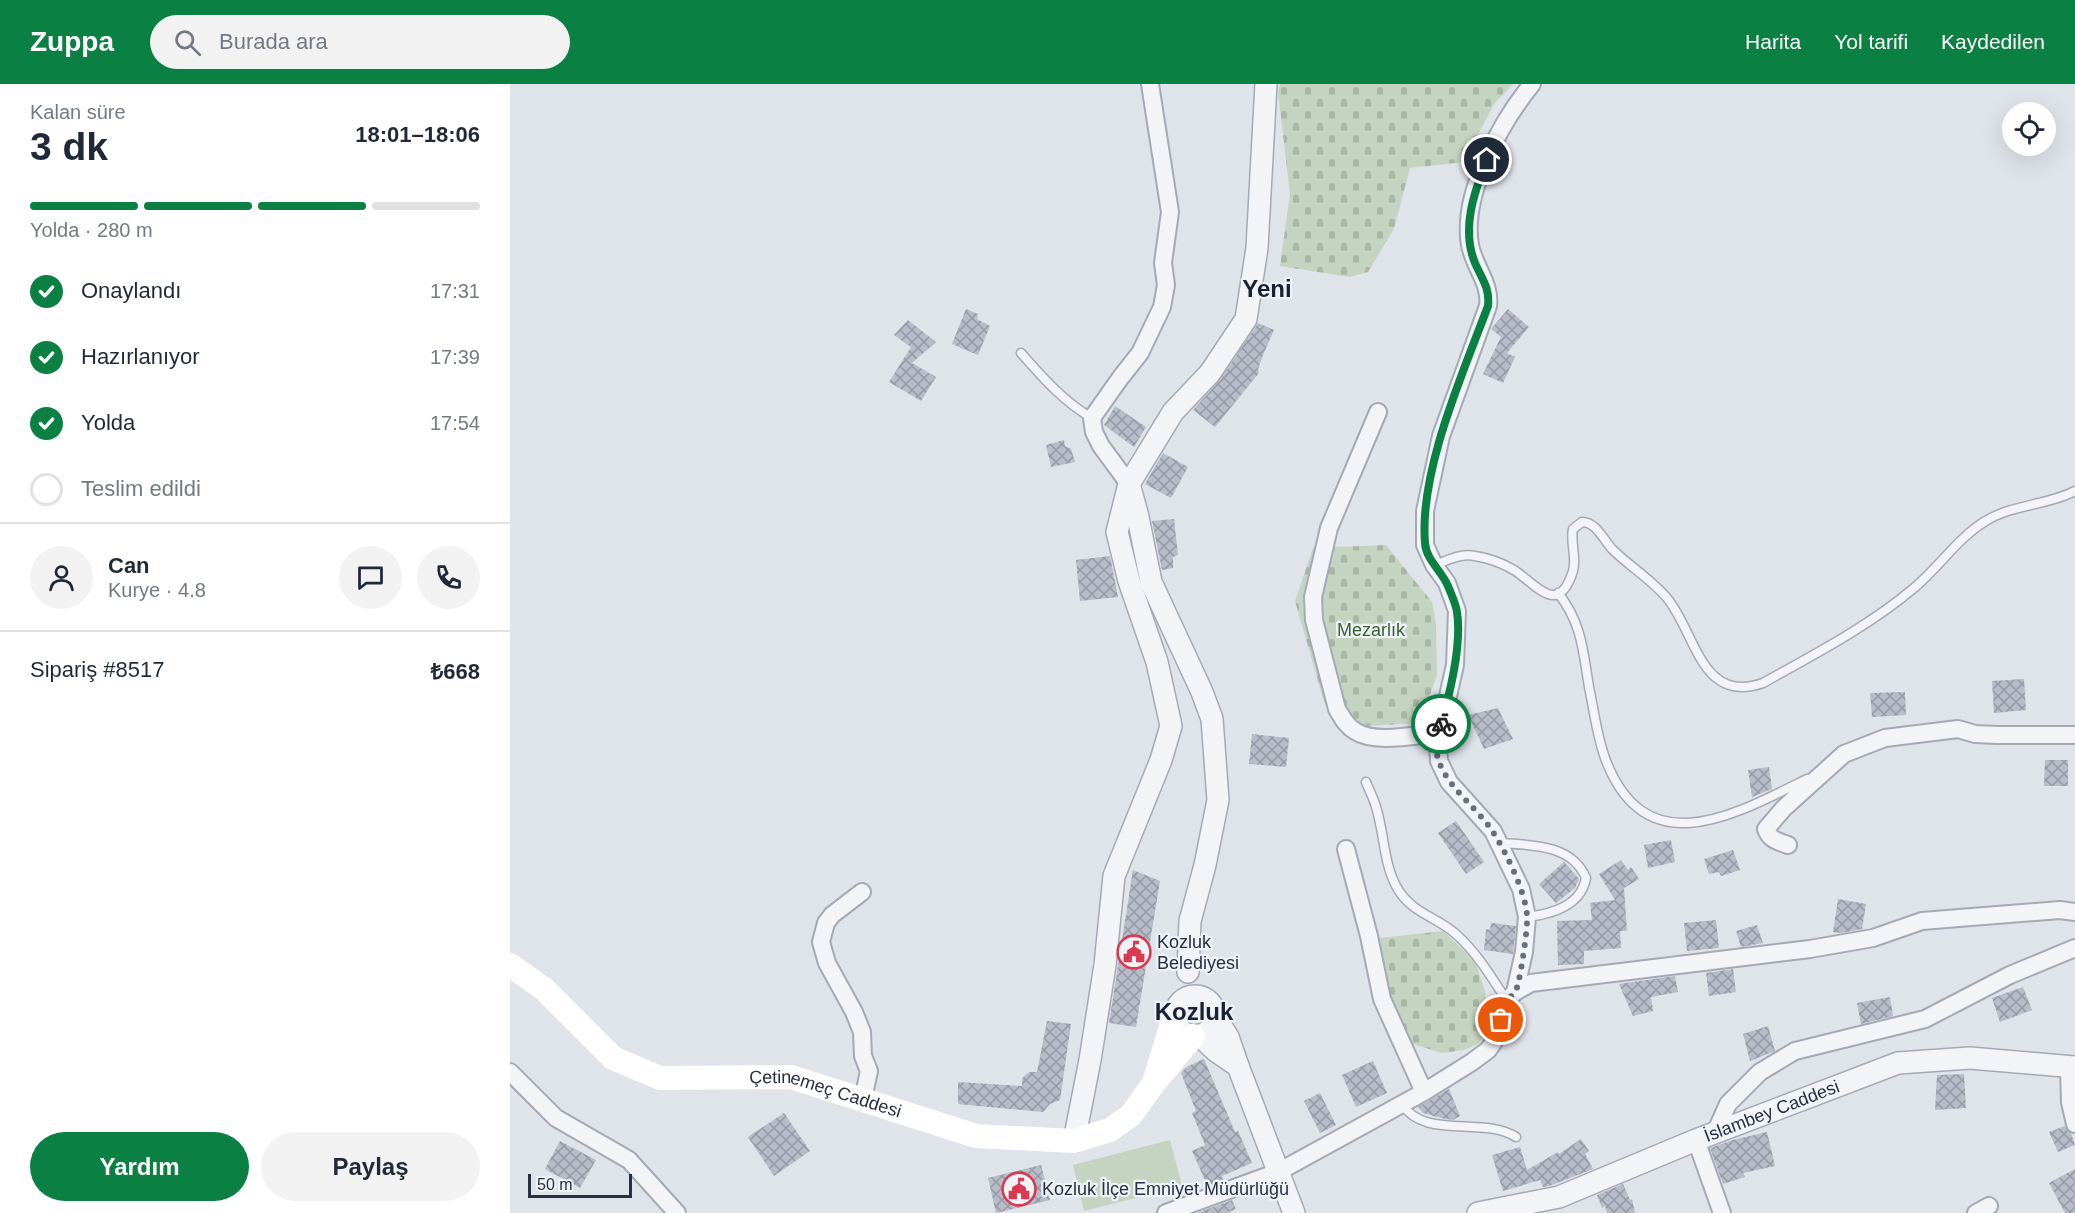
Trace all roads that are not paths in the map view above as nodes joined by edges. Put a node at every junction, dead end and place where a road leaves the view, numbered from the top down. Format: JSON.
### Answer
{"nodes":[{"id":1,"x":1150,"y":84,"type":"edge"},
{"id":2,"x":1266,"y":84,"type":"edge"},
{"id":3,"x":1532,"y":84,"type":"edge"},
{"id":4,"x":1021,"y":353,"type":"dead end"},
{"id":5,"x":1378,"y":412,"type":"dead end"},
{"id":6,"x":1092,"y":418,"type":"junction"},
{"id":7,"x":1129,"y":484,"type":"junction"},
{"id":8,"x":2075,"y":491,"type":"edge"},
{"id":9,"x":1434,"y":565,"type":"junction"},
{"id":10,"x":1558,"y":593,"type":"junction"},
{"id":11,"x":1437,"y":733,"type":"junction"},
{"id":12,"x":2075,"y":735,"type":"edge"},
{"id":13,"x":1814,"y":781,"type":"junction"},
{"id":14,"x":1366,"y":782,"type":"dead end"},
{"id":15,"x":1498,"y":843,"type":"junction"},
{"id":16,"x":1788,"y":845,"type":"dead end"},
{"id":17,"x":1346,"y":849,"type":"dead end"},
{"id":18,"x":862,"y":892,"type":"dead end"},
{"id":19,"x":2075,"y":912,"type":"edge"},
{"id":20,"x":1527,"y":917,"type":"junction"},
{"id":21,"x":2075,"y":948,"type":"edge"},
{"id":22,"x":510,"y":966,"type":"edge"},
{"id":23,"x":1188,"y":972,"type":"junction"},
{"id":24,"x":1511,"y":996,"type":"junction"},
{"id":25,"x":1210,"y":1007,"type":"junction"},
{"id":26,"x":1176,"y":1010,"type":"junction"},
{"id":27,"x":1196,"y":1036,"type":"junction"},
{"id":28,"x":1238,"y":1066,"type":"junction"},
{"id":29,"x":2072,"y":1067,"type":"edge"},
{"id":30,"x":510,"y":1072,"type":"edge"},
{"id":31,"x":1154,"y":1083,"type":"junction"},
{"id":32,"x":1424,"y":1092,"type":"junction"},
{"id":33,"x":863,"y":1099,"type":"junction"},
{"id":34,"x":1402,"y":1104,"type":"junction"},
{"id":35,"x":2075,"y":1124,"type":"edge"},
{"id":36,"x":1705,"y":1136,"type":"junction"},
{"id":37,"x":1516,"y":1137,"type":"dead end"},
{"id":38,"x":1074,"y":1141,"type":"junction"},
{"id":39,"x":1278,"y":1172,"type":"junction"},
{"id":40,"x":677,"y":1213,"type":"edge"},
{"id":41,"x":1166,"y":1213,"type":"edge"},
{"id":42,"x":1294,"y":1213,"type":"edge"},
{"id":43,"x":1478,"y":1213,"type":"edge"},
{"id":44,"x":1722,"y":1213,"type":"edge"}],
"edges":[{"from":1,"to":6,"type":"street"},
{"from":2,"to":7,"type":"street"},
{"from":3,"to":9,"type":"street"},
{"from":4,"to":6,"type":"lane"},
{"from":5,"to":11,"type":"street"},
{"from":6,"to":7,"type":"street"},
{"from":7,"to":23,"type":"street"},
{"from":7,"to":38,"type":"street"},
{"from":8,"to":10,"type":"lane"},
{"from":9,"to":10,"type":"lane"},
{"from":9,"to":11,"type":"street"},
{"from":10,"to":13,"type":"lane"},
{"from":11,"to":15,"type":"street"},
{"from":12,"to":13,"type":"street"},
{"from":13,"to":16,"type":"street"},
{"from":14,"to":24,"type":"lane"},
{"from":15,"to":20,"type":"street"},
{"from":15,"to":20,"type":"lane"},
{"from":17,"to":32,"type":"street"},
{"from":18,"to":33,"type":"street"},
{"from":19,"to":24,"type":"street"},
{"from":20,"to":24,"type":"street"},
{"from":21,"to":36,"type":"street"},
{"from":22,"to":33,"type":"main road","name":"Çetinemeç Caddesi"},
{"from":23,"to":25,"type":"street"},
{"from":23,"to":26,"type":"street"},
{"from":24,"to":32,"type":"street"},
{"from":25,"to":26,"type":"street"},
{"from":25,"to":27,"type":"street"},
{"from":25,"to":28,"type":"street"},
{"from":26,"to":27,"type":"street"},
{"from":26,"to":31,"type":"main road","name":"Çetinemeç Caddesi"},
{"from":27,"to":28,"type":"street"},
{"from":27,"to":31,"type":"main road","name":"Çetinemeç Caddesi"},
{"from":28,"to":39,"type":"street"},
{"from":29,"to":35,"type":"street"},
{"from":29,"to":36,"type":"street","name":"İslambey Caddesi"},
{"from":30,"to":40,"type":"street"},
{"from":31,"to":38,"type":"main road","name":"Çetinemeç Caddesi"},
{"from":32,"to":34,"type":"street"},
{"from":33,"to":38,"type":"main road","name":"Çetinemeç Caddesi"},
{"from":34,"to":37,"type":"lane"},
{"from":34,"to":39,"type":"street"},
{"from":36,"to":43,"type":"street","name":"İslambey Caddesi"},
{"from":36,"to":44,"type":"street"},
{"from":39,"to":41,"type":"street"},
{"from":39,"to":42,"type":"street"}]}
